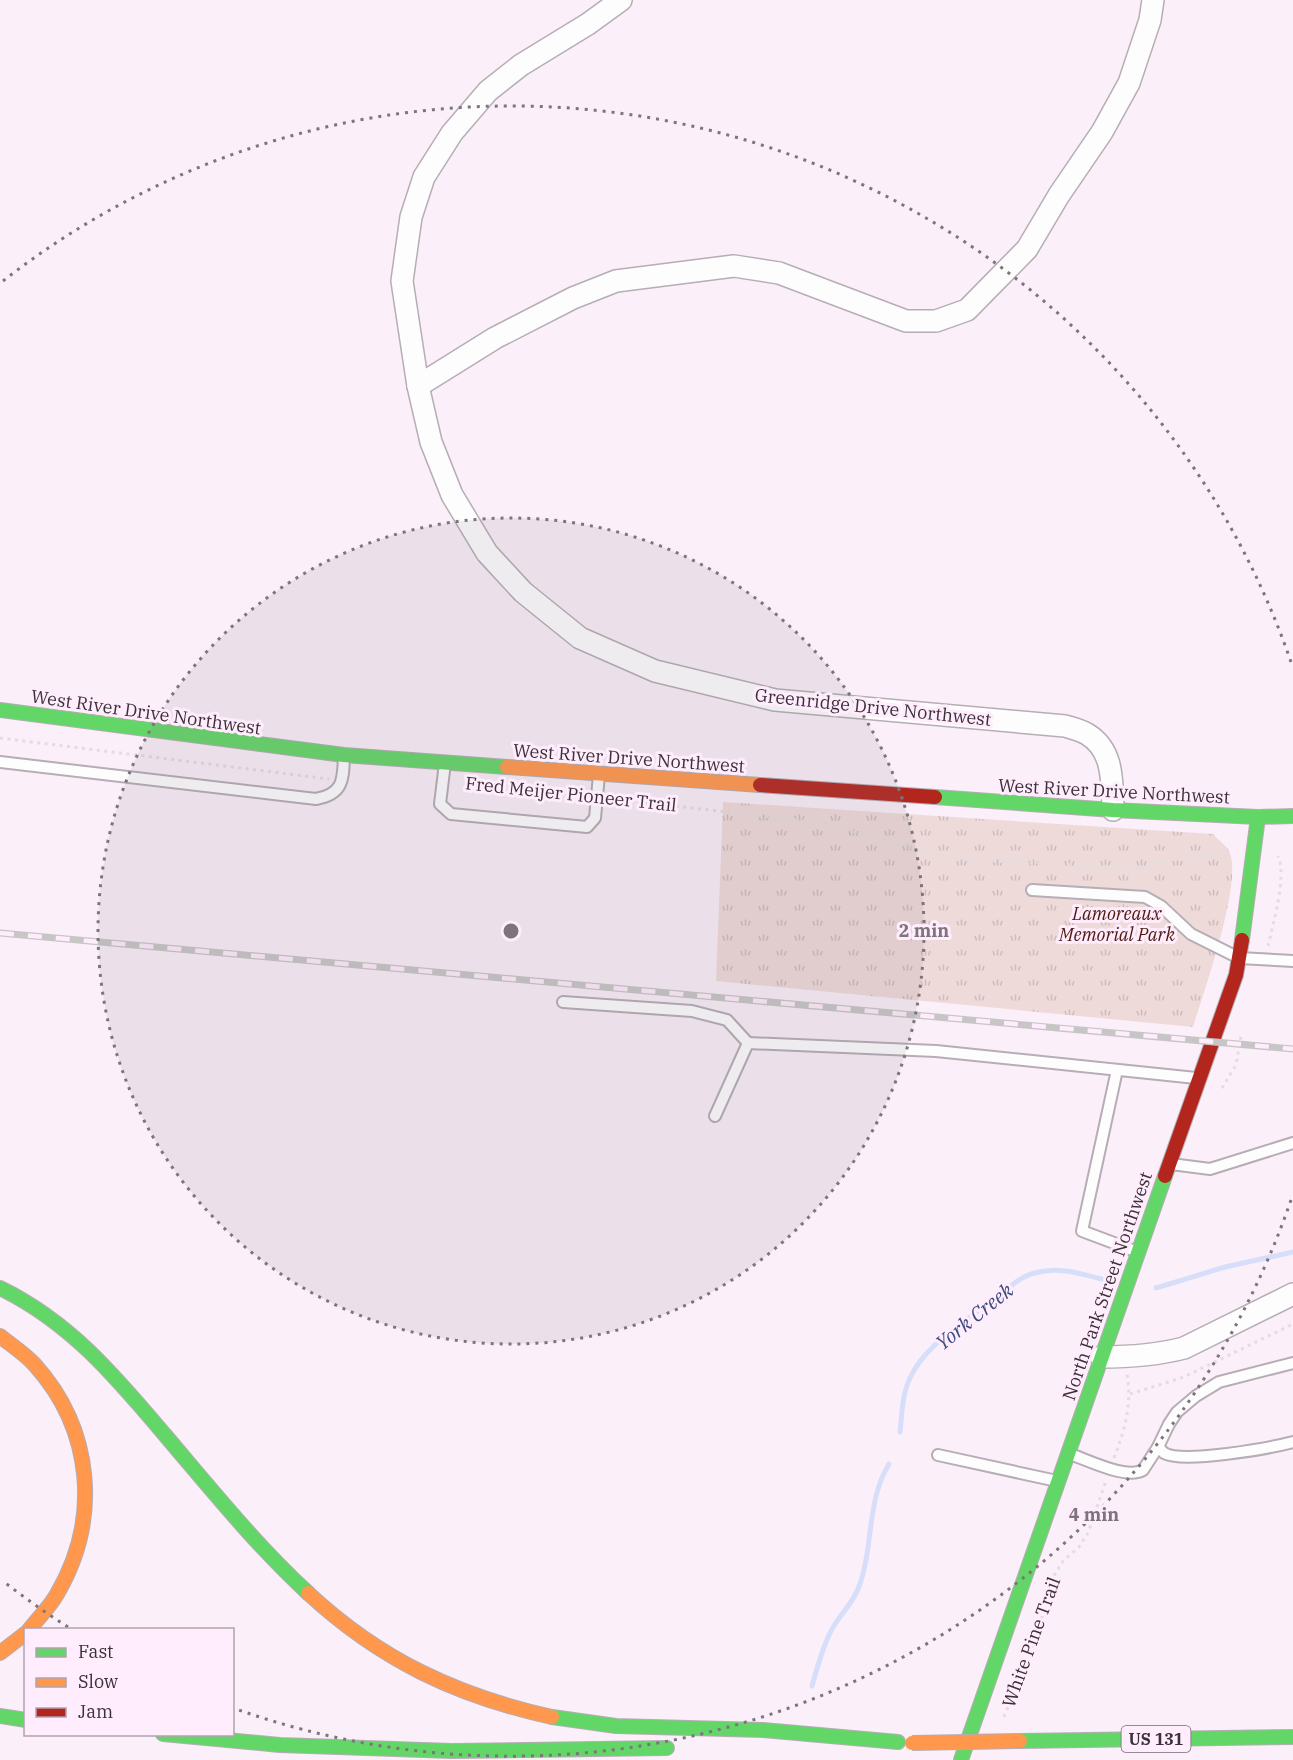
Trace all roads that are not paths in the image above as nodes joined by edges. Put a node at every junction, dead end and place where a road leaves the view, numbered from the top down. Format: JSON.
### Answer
{"nodes":[{"id":1,"x":621,"y":0,"type":"edge"},
{"id":2,"x":1153,"y":0,"type":"edge"},
{"id":3,"x":418,"y":386,"type":"junction"},
{"id":4,"x":0,"y":710,"type":"edge"},
{"id":5,"x":344,"y":755,"type":"junction"},
{"id":6,"x":0,"y":762,"type":"edge"},
{"id":7,"x":445,"y":763,"type":"junction"},
{"id":8,"x":599,"y":774,"type":"junction"},
{"id":9,"x":1113,"y":810,"type":"junction"},
{"id":10,"x":1293,"y":816,"type":"edge"},
{"id":11,"x":1258,"y":817,"type":"junction"},
{"id":12,"x":1032,"y":890,"type":"dead end"},
{"id":13,"x":1239,"y":958,"type":"junction"},
{"id":14,"x":1293,"y":961,"type":"edge"},
{"id":15,"x":562,"y":1002,"type":"dead end"},
{"id":16,"x":748,"y":1043,"type":"junction"},
{"id":17,"x":1117,"y":1070,"type":"junction"},
{"id":18,"x":1200,"y":1078,"type":"junction"},
{"id":19,"x":715,"y":1116,"type":"dead end"},
{"id":20,"x":1293,"y":1143,"type":"edge"},
{"id":21,"x":1169,"y":1164,"type":"junction"},
{"id":22,"x":1138,"y":1252,"type":"junction"},
{"id":23,"x":0,"y":1288,"type":"edge"},
{"id":24,"x":1293,"y":1294,"type":"edge"},
{"id":25,"x":0,"y":1336,"type":"edge"},
{"id":26,"x":1101,"y":1357,"type":"junction"},
{"id":27,"x":1292,"y":1364,"type":"edge"},
{"id":28,"x":1293,"y":1442,"type":"edge"},
{"id":29,"x":1158,"y":1447,"type":"junction"},
{"id":30,"x":1067,"y":1453,"type":"junction"},
{"id":31,"x":938,"y":1455,"type":"dead end"},
{"id":32,"x":1058,"y":1481,"type":"junction"},
{"id":33,"x":30,"y":1628,"type":"edge"},
{"id":34,"x":24,"y":1635,"type":"edge"},
{"id":35,"x":0,"y":1653,"type":"edge"},
{"id":36,"x":0,"y":1716,"type":"edge"},
{"id":37,"x":24,"y":1719,"type":"edge"},
{"id":38,"x":186,"y":1736,"type":"edge"},
{"id":39,"x":1293,"y":1737,"type":"edge"},
{"id":40,"x":905,"y":1742,"type":"junction"},
{"id":41,"x":780,"y":1745,"type":"dead end"},
{"id":42,"x":685,"y":1747,"type":"dead end"},
{"id":43,"x":961,"y":1760,"type":"edge"}],
"edges":[{"from":1,"to":3,"type":"street","name":"Greenridge Drive Northwest"},
{"from":2,"to":3,"type":"street"},
{"from":3,"to":9,"type":"street","name":"Greenridge Drive Northwest"},
{"from":4,"to":5,"type":"main road","name":"West River Drive Northwest"},
{"from":5,"to":6,"type":"lane"},
{"from":5,"to":7,"type":"main road","name":"West River Drive Northwest"},
{"from":7,"to":8,"type":"main road","name":"West River Drive Northwest"},
{"from":7,"to":8,"type":"lane"},
{"from":8,"to":9,"type":"main road","name":"West River Drive Northwest"},
{"from":9,"to":11,"type":"main road","name":"West River Drive Northwest"},
{"from":10,"to":11,"type":"main road","name":"West River Drive Northwest"},
{"from":11,"to":13,"type":"main road","name":"North Park Street Northwest"},
{"from":12,"to":13,"type":"lane"},
{"from":13,"to":14,"type":"lane"},
{"from":13,"to":18,"type":"main road","name":"North Park Street Northwest"},
{"from":15,"to":16,"type":"lane"},
{"from":16,"to":17,"type":"lane"},
{"from":16,"to":19,"type":"lane"},
{"from":17,"to":18,"type":"lane"},
{"from":17,"to":22,"type":"lane"},
{"from":18,"to":21,"type":"main road","name":"North Park Street Northwest"},
{"from":20,"to":21,"type":"lane"},
{"from":21,"to":22,"type":"main road","name":"North Park Street Northwest"},
{"from":22,"to":26,"type":"main road","name":"North Park Street Northwest"},
{"from":23,"to":40,"type":"main road"},
{"from":24,"to":26,"type":"street"},
{"from":25,"to":33,"type":"main road"},
{"from":26,"to":30,"type":"main road","name":"North Park Street Northwest"},
{"from":27,"to":29,"type":"lane"},
{"from":28,"to":29,"type":"lane"},
{"from":29,"to":30,"type":"lane"},
{"from":30,"to":32,"type":"main road","name":"North Park Street Northwest"},
{"from":31,"to":32,"type":"lane"},
{"from":32,"to":43,"type":"main road","name":"North Park Street Northwest"},
{"from":34,"to":35,"type":"main road"},
{"from":36,"to":37,"type":"main road"},
{"from":38,"to":42,"type":"main road"},
{"from":39,"to":40,"type":"main road","number":"US 131","bridge":true},
{"from":40,"to":41,"type":"main road","number":"US 131"}]}
